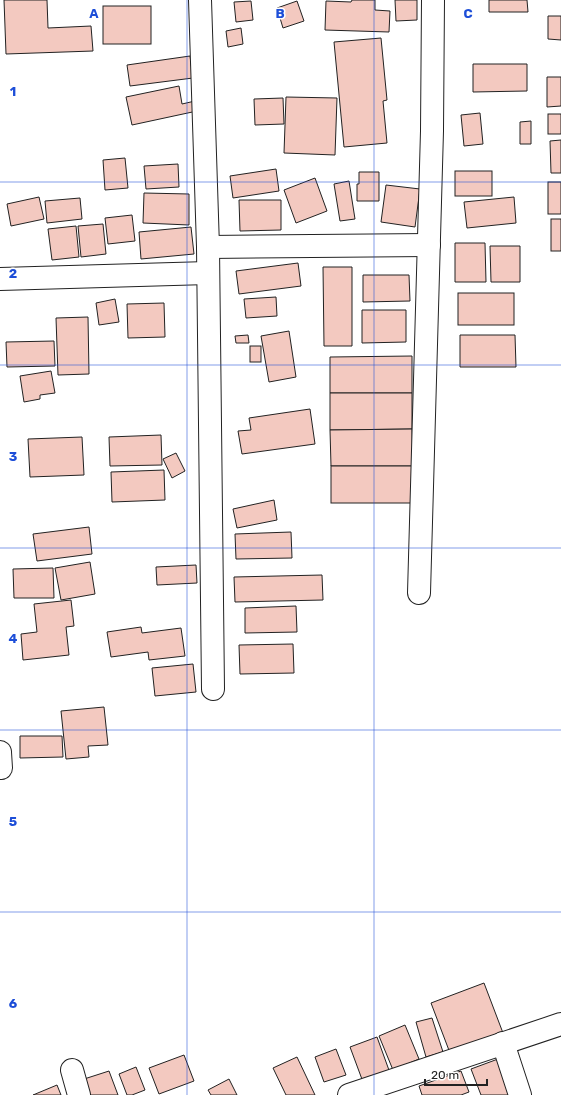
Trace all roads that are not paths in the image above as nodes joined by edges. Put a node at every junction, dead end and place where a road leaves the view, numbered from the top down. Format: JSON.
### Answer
{"nodes":[{"id":1,"x":200,"y":0,"type":"edge"},
{"id":2,"x":433,"y":0,"type":"edge"},
{"id":3,"x":429,"y":245,"type":"junction"},
{"id":4,"x":208,"y":247,"type":"junction"},
{"id":5,"x":208,"y":273,"type":"junction"},
{"id":6,"x":0,"y":279,"type":"edge"},
{"id":7,"x":419,"y":593,"type":"dead end"},
{"id":8,"x":213,"y":688,"type":"dead end"},
{"id":9,"x":561,"y":1024,"type":"edge"},
{"id":10,"x":503,"y":1043,"type":"junction"},
{"id":11,"x":72,"y":1070,"type":"dead end"},
{"id":12,"x":79,"y":1095,"type":"edge"},
{"id":13,"x":349,"y":1095,"type":"edge"},
{"id":14,"x":520,"y":1095,"type":"edge"}],
"edges":[{"from":1,"to":4,"type":"street"},
{"from":2,"to":3,"type":"street"},
{"from":3,"to":4,"type":"street"},
{"from":3,"to":7,"type":"street"},
{"from":4,"to":5,"type":"street"},
{"from":5,"to":6,"type":"street"},
{"from":5,"to":8,"type":"street"},
{"from":9,"to":10,"type":"street"},
{"from":10,"to":13,"type":"street"},
{"from":10,"to":14,"type":"street"},
{"from":11,"to":12,"type":"street"}]}
